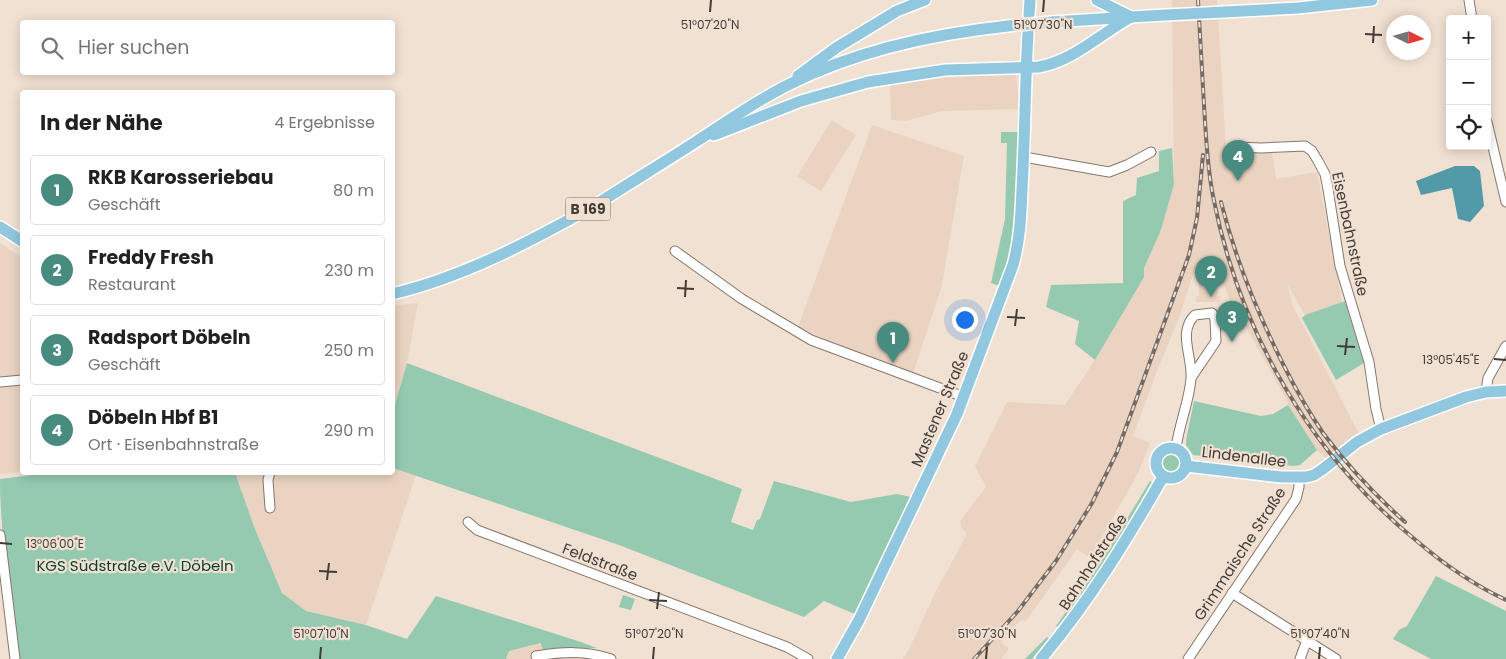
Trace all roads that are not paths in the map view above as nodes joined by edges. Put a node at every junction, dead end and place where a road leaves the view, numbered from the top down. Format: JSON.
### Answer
{"nodes":[{"id":1,"x":925,"y":0,"type":"edge"},
{"id":2,"x":1030,"y":0,"type":"edge"},
{"id":3,"x":1097,"y":0,"type":"edge"},
{"id":4,"x":1372,"y":0,"type":"edge"},
{"id":5,"x":1469,"y":0,"type":"edge"},
{"id":6,"x":1029,"y":15,"type":"dead end"},
{"id":7,"x":1471,"y":15,"type":"edge"},
{"id":8,"x":1131,"y":17,"type":"junction"},
{"id":9,"x":1028,"y":33,"type":"dead end"},
{"id":10,"x":1026,"y":67,"type":"junction"},
{"id":11,"x":790,"y":84,"type":"junction"},
{"id":12,"x":701,"y":139,"type":"junction"},
{"id":13,"x":1491,"y":139,"type":"edge"},
{"id":14,"x":1236,"y":147,"type":"dead end"},
{"id":15,"x":1151,"y":152,"type":"dead end"},
{"id":16,"x":1024,"y":157,"type":"junction"},
{"id":17,"x":1506,"y":202,"type":"edge"},
{"id":18,"x":0,"y":227,"type":"edge"},
{"id":19,"x":20,"y":240,"type":"edge"},
{"id":20,"x":675,"y":250,"type":"dead end"},
{"id":21,"x":395,"y":293,"type":"edge"},
{"id":22,"x":1506,"y":346,"type":"edge"},
{"id":23,"x":1191,"y":373,"type":"junction"},
{"id":24,"x":20,"y":380,"type":"edge"},
{"id":25,"x":0,"y":382,"type":"edge"},
{"id":26,"x":1506,"y":391,"type":"edge"},
{"id":27,"x":1486,"y":392,"type":"junction"},
{"id":28,"x":964,"y":397,"type":"junction"},
{"id":29,"x":1381,"y":429,"type":"junction"},
{"id":30,"x":1176,"y":448,"type":"junction"},
{"id":31,"x":1186,"y":466,"type":"junction"},
{"id":32,"x":269,"y":475,"type":"edge"},
{"id":33,"x":1163,"y":477,"type":"junction"},
{"id":34,"x":1299,"y":478,"type":"junction"},
{"id":35,"x":270,"y":508,"type":"dead end"},
{"id":36,"x":468,"y":522,"type":"dead end"},
{"id":37,"x":0,"y":535,"type":"edge"},
{"id":38,"x":1232,"y":593,"type":"junction"},
{"id":39,"x":1306,"y":640,"type":"junction"},
{"id":40,"x":536,"y":656,"type":"dead end"},
{"id":41,"x":15,"y":659,"type":"edge"},
{"id":42,"x":611,"y":659,"type":"edge"},
{"id":43,"x":808,"y":659,"type":"edge"},
{"id":44,"x":837,"y":659,"type":"edge"},
{"id":45,"x":1041,"y":659,"type":"edge"},
{"id":46,"x":1188,"y":659,"type":"edge"},
{"id":47,"x":1300,"y":659,"type":"edge"},
{"id":48,"x":1336,"y":659,"type":"edge"}],
"edges":[{"from":1,"to":11,"type":"main road"},
{"from":2,"to":6,"type":"main road"},
{"from":3,"to":8,"type":"main road"},
{"from":4,"to":8,"type":"main road","number":"B 169","bridge":true},
{"from":5,"to":7,"type":"street"},
{"from":8,"to":10,"type":"main road"},
{"from":8,"to":11,"type":"main road","number":"B 169","bridge":true},
{"from":9,"to":10,"type":"main road","name":"Mastener Straße"},
{"from":10,"to":12,"type":"main road"},
{"from":10,"to":16,"type":"main road","name":"Mastener Straße"},
{"from":11,"to":12,"type":"main road","number":"B 169"},
{"from":12,"to":21,"type":"main road","number":"B 169"},
{"from":13,"to":17,"type":"street"},
{"from":14,"to":29,"type":"street","name":"Eisenbahnstraße"},
{"from":15,"to":16,"type":"street"},
{"from":16,"to":28,"type":"main road","name":"Mastener Straße"},
{"from":18,"to":19,"type":"main road"},
{"from":20,"to":28,"type":"street"},
{"from":22,"to":27,"type":"street"},
{"from":23,"to":23,"type":"street"},
{"from":23,"to":30,"type":"street"},
{"from":24,"to":25,"type":"street"},
{"from":26,"to":27,"type":"main road","name":"Grimmaische Straße"},
{"from":27,"to":29,"type":"main road","name":"Grimmaische Straße"},
{"from":28,"to":44,"type":"main road","name":"Mastener Straße"},
{"from":29,"to":34,"type":"main road","name":"Grimmaische Straße"},
{"from":30,"to":31,"type":"main road"},
{"from":30,"to":33,"type":"main road"},
{"from":31,"to":33,"type":"main road"},
{"from":31,"to":34,"type":"main road","name":"Lindenallee"},
{"from":32,"to":35,"type":"street"},
{"from":33,"to":45,"type":"main road","name":"Bahnhofstraße"},
{"from":34,"to":38,"type":"street","name":"Grimmaische Straße"},
{"from":36,"to":43,"type":"street","name":"Feldstraße"},
{"from":37,"to":41,"type":"street"},
{"from":38,"to":39,"type":"street"},
{"from":38,"to":46,"type":"street","name":"Grimmaische Straße"},
{"from":39,"to":47,"type":"street"},
{"from":39,"to":48,"type":"street"},
{"from":40,"to":42,"type":"street"}]}
